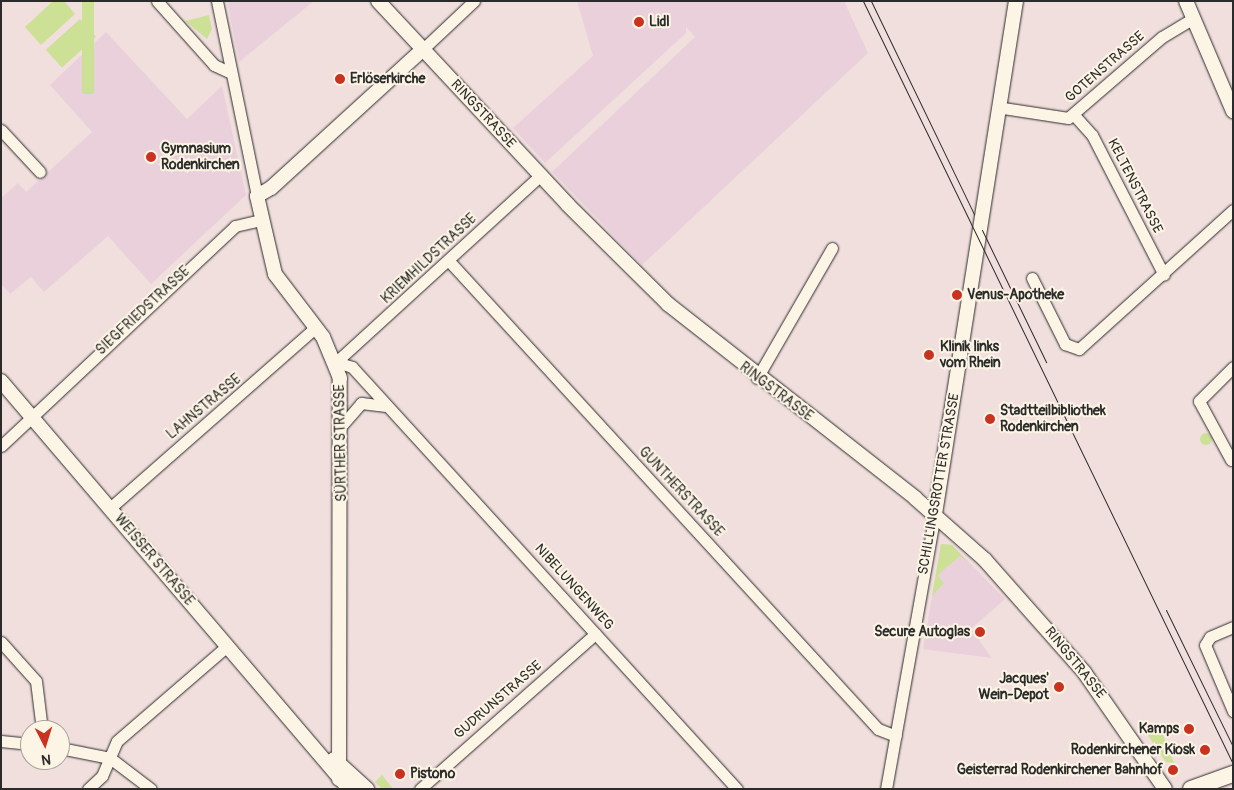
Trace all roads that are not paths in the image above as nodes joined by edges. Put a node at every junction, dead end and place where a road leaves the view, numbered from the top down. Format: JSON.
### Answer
{"nodes":[{"id":1,"x":157,"y":1,"type":"edge"},
{"id":2,"x":217,"y":1,"type":"edge"},
{"id":3,"x":378,"y":1,"type":"edge"},
{"id":4,"x":474,"y":1,"type":"edge"},
{"id":5,"x":1016,"y":1,"type":"edge"},
{"id":6,"x":1186,"y":1,"type":"edge"},
{"id":7,"x":1192,"y":19,"type":"junction"},
{"id":8,"x":423,"y":50,"type":"junction"},
{"id":9,"x":231,"y":73,"type":"junction"},
{"id":10,"x":1003,"y":108,"type":"junction"},
{"id":11,"x":1233,"y":111,"type":"edge"},
{"id":12,"x":1074,"y":115,"type":"junction"},
{"id":13,"x":1,"y":130,"type":"edge"},
{"id":14,"x":40,"y":172,"type":"dead end"},
{"id":15,"x":540,"y":176,"type":"junction"},
{"id":16,"x":257,"y":196,"type":"junction"},
{"id":17,"x":1233,"y":210,"type":"edge"},
{"id":18,"x":261,"y":220,"type":"junction"},
{"id":19,"x":832,"y":248,"type":"dead end"},
{"id":20,"x":449,"y":261,"type":"junction"},
{"id":21,"x":1164,"y":274,"type":"junction"},
{"id":22,"x":1032,"y":278,"type":"dead end"},
{"id":23,"x":316,"y":327,"type":"junction"},
{"id":24,"x":336,"y":362,"type":"junction"},
{"id":25,"x":1233,"y":367,"type":"edge"},
{"id":26,"x":758,"y":378,"type":"junction"},
{"id":27,"x":1,"y":381,"type":"edge"},
{"id":28,"x":388,"y":406,"type":"junction"},
{"id":29,"x":32,"y":416,"type":"junction"},
{"id":30,"x":343,"y":424,"type":"junction"},
{"id":31,"x":1,"y":446,"type":"edge"},
{"id":32,"x":1231,"y":460,"type":"dead end"},
{"id":33,"x":110,"y":508,"type":"junction"},
{"id":34,"x":935,"y":514,"type":"junction"},
{"id":35,"x":1233,"y":627,"type":"edge"},
{"id":36,"x":595,"y":634,"type":"junction"},
{"id":37,"x":1,"y":642,"type":"edge"},
{"id":38,"x":227,"y":646,"type":"junction"},
{"id":39,"x":1233,"y":711,"type":"edge"},
{"id":40,"x":43,"y":720,"type":"edge"},
{"id":41,"x":339,"y":734,"type":"junction"},
{"id":42,"x":896,"y":736,"type":"junction"},
{"id":43,"x":307,"y":739,"type":"junction"},
{"id":44,"x":1,"y":742,"type":"edge"},
{"id":45,"x":20,"y":743,"type":"edge"},
{"id":46,"x":70,"y":750,"type":"edge"},
{"id":47,"x":110,"y":758,"type":"junction"},
{"id":48,"x":337,"y":761,"type":"junction"},
{"id":49,"x":1233,"y":774,"type":"edge"},
{"id":50,"x":354,"y":785,"type":"edge"},
{"id":51,"x":88,"y":789,"type":"edge"},
{"id":52,"x":151,"y":789,"type":"edge"},
{"id":53,"x":420,"y":789,"type":"edge"},
{"id":54,"x":737,"y":789,"type":"edge"},
{"id":55,"x":886,"y":789,"type":"edge"},
{"id":56,"x":1165,"y":789,"type":"edge"},
{"id":57,"x":1191,"y":789,"type":"edge"}],
"edges":[{"from":1,"to":9,"type":"street"},
{"from":2,"to":9,"type":"street","name":"SÜRTHER STRASSE"},
{"from":3,"to":8,"type":"street","name":"RINGSTRASSE"},
{"from":4,"to":8,"type":"street"},
{"from":5,"to":10,"type":"street","name":"SCHILLINGSROTTER STRASSE"},
{"from":6,"to":7,"type":"street"},
{"from":7,"to":11,"type":"street"},
{"from":7,"to":12,"type":"street","name":"GOTENSTRASSE"},
{"from":8,"to":15,"type":"street","name":"RINGSTRASSE"},
{"from":8,"to":16,"type":"street"},
{"from":9,"to":16,"type":"street","name":"SÜRTHER STRASSE"},
{"from":10,"to":12,"type":"street","name":"GOTENSTRASSE"},
{"from":10,"to":34,"type":"street","name":"SCHILLINGSROTTER STRASSE"},
{"from":12,"to":21,"type":"street","name":"KELTENSTRASSE"},
{"from":13,"to":14,"type":"street"},
{"from":15,"to":20,"type":"street","name":"KRIEMHILDSTRASSE"},
{"from":15,"to":26,"type":"street","name":"RINGSTRASSE"},
{"from":16,"to":18,"type":"street","name":"SÜRTHER STRASSE"},
{"from":17,"to":21,"type":"street"},
{"from":18,"to":23,"type":"street","name":"SÜRTHER STRASSE"},
{"from":18,"to":29,"type":"street","name":"SIEGFRIEDSTRASSE"},
{"from":19,"to":26,"type":"street"},
{"from":20,"to":24,"type":"street","name":"KRIEMHILDSTRASSE"},
{"from":20,"to":42,"type":"street","name":"GUNTHERSTRASSE"},
{"from":21,"to":22,"type":"street"},
{"from":23,"to":24,"type":"street","name":"SÜRTHER STRASSE"},
{"from":23,"to":33,"type":"street","name":"LAHNSTRASSE"},
{"from":24,"to":28,"type":"street","name":"NIBELUNGENWEG"},
{"from":24,"to":30,"type":"street","name":"SÜRTHER STRASSE"},
{"from":25,"to":32,"type":"street"},
{"from":26,"to":34,"type":"street","name":"RINGSTRASSE"},
{"from":27,"to":29,"type":"street","name":"WEISSER STRASSE"},
{"from":28,"to":30,"type":"street"},
{"from":28,"to":36,"type":"street","name":"NIBELUNGENWEG"},
{"from":29,"to":31,"type":"street","name":"SIEGFRIEDSTRASSE"},
{"from":29,"to":33,"type":"street","name":"WEISSER STRASSE"},
{"from":30,"to":41,"type":"street","name":"SÜRTHER STRASSE"},
{"from":33,"to":38,"type":"street","name":"WEISSER STRASSE"},
{"from":34,"to":42,"type":"street","name":"SCHILLINGSROTTER STRASSE"},
{"from":34,"to":56,"type":"street","name":"RINGSTRASSE"},
{"from":35,"to":39,"type":"street"},
{"from":36,"to":53,"type":"street","name":"GUDRUNSTRASSE"},
{"from":36,"to":54,"type":"street","name":"NIBELUNGENWEG"},
{"from":37,"to":40,"type":"street"},
{"from":38,"to":43,"type":"street","name":"WEISSER STRASSE"},
{"from":38,"to":47,"type":"street"},
{"from":41,"to":43,"type":"street"},
{"from":41,"to":48,"type":"street","name":"SÜRTHER STRASSE"},
{"from":41,"to":50,"type":"street"},
{"from":42,"to":55,"type":"street","name":"SCHILLINGSROTTER STRASSE"},
{"from":43,"to":48,"type":"street","name":"WEISSER STRASSE"},
{"from":43,"to":50,"type":"street","name":"WEISSER STRASSE"},
{"from":44,"to":45,"type":"street"},
{"from":46,"to":47,"type":"street"},
{"from":47,"to":51,"type":"street"},
{"from":47,"to":52,"type":"street"},
{"from":48,"to":50,"type":"street","name":"SÜRTHER STRASSE"},
{"from":48,"to":50,"type":"street","name":"WEISSER STRASSE"},
{"from":49,"to":57,"type":"main road"}]}
